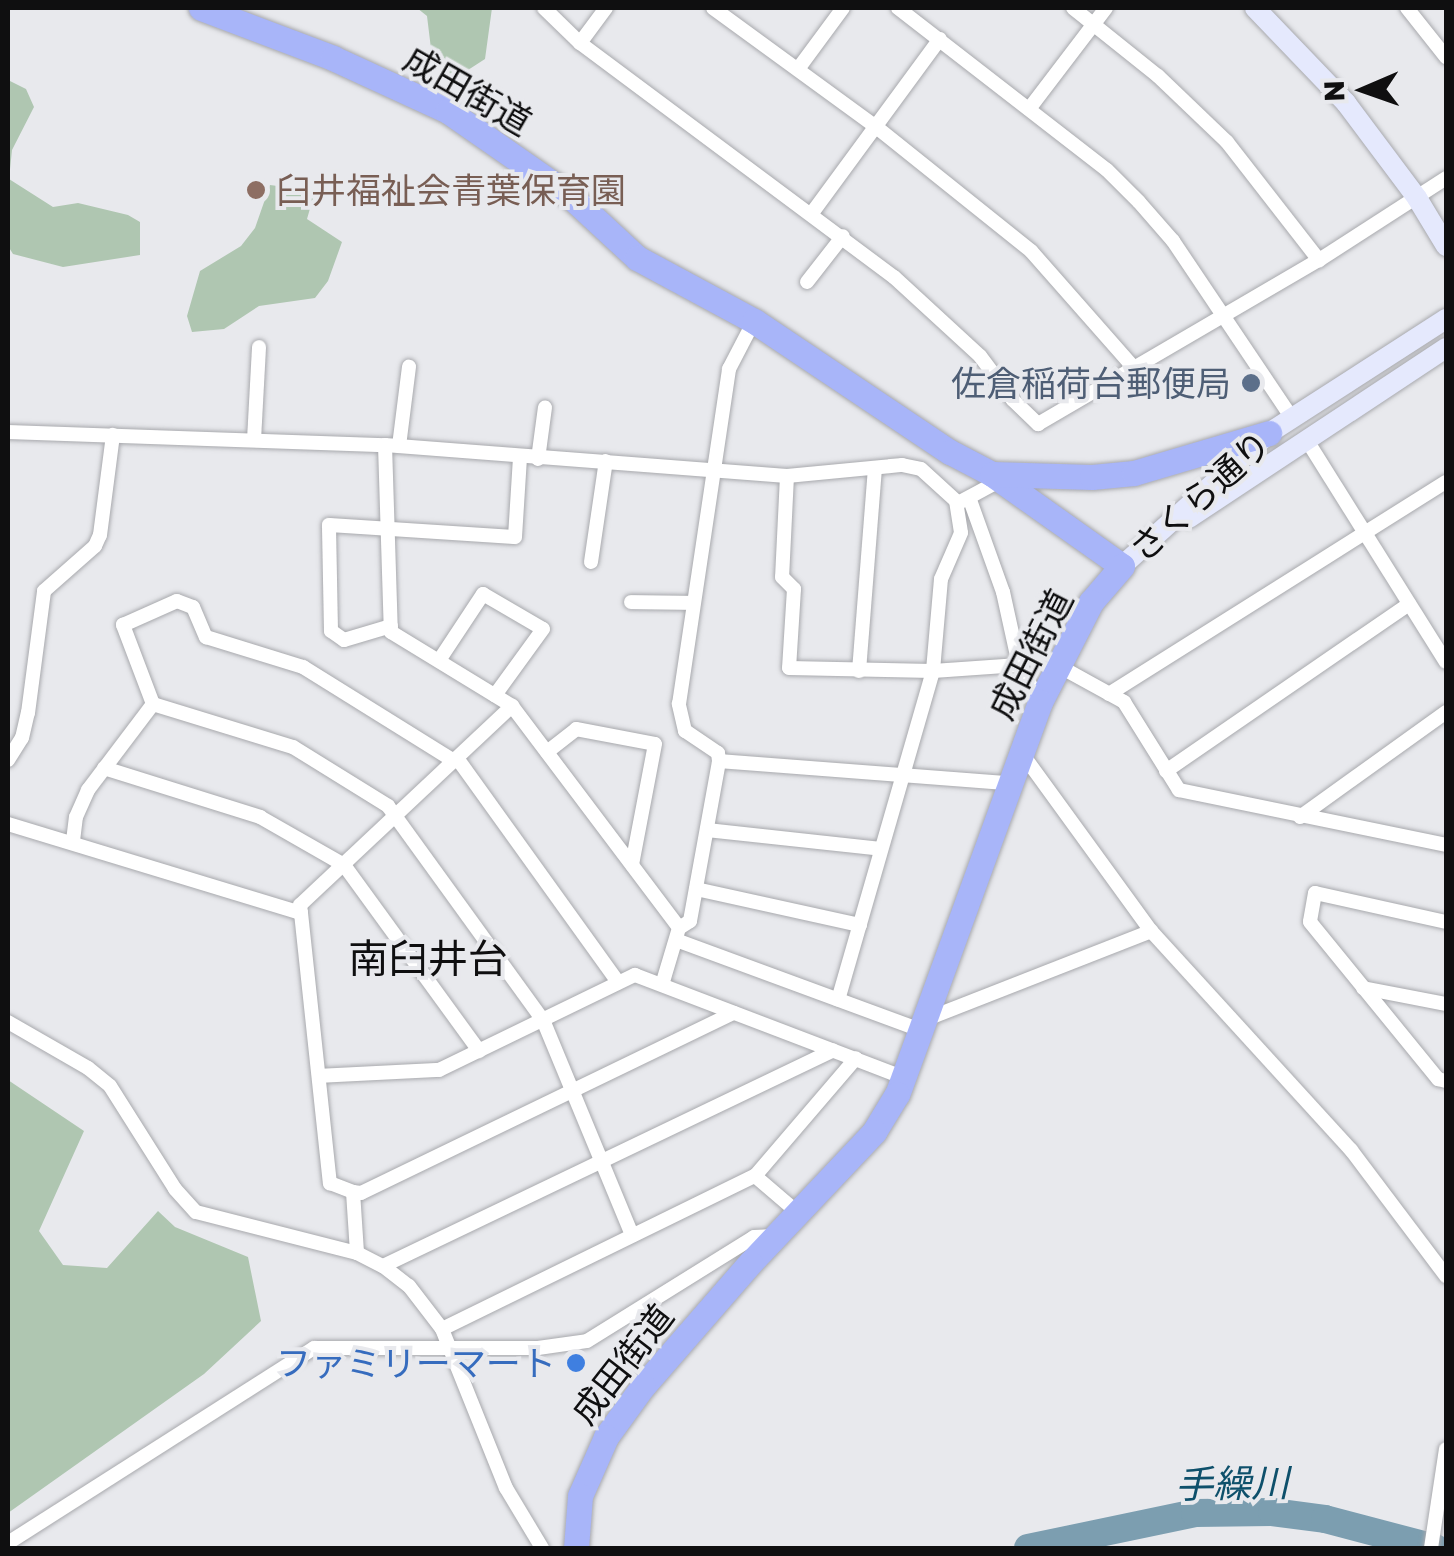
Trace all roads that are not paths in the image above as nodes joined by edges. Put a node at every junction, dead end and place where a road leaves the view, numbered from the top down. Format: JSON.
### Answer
{"nodes":[{"id":1,"x":201,"y":8,"type":"edge"},
{"id":2,"x":544,"y":8,"type":"edge"},
{"id":3,"x":606,"y":8,"type":"edge"},
{"id":4,"x":713,"y":8,"type":"edge"},
{"id":5,"x":842,"y":8,"type":"edge"},
{"id":6,"x":898,"y":8,"type":"edge"},
{"id":7,"x":1073,"y":8,"type":"edge"},
{"id":8,"x":1106,"y":8,"type":"edge"},
{"id":9,"x":1254,"y":8,"type":"edge"},
{"id":10,"x":1407,"y":8,"type":"edge"},
{"id":11,"x":1094,"y":23,"type":"junction"},
{"id":12,"x":940,"y":39,"type":"junction"},
{"id":13,"x":580,"y":42,"type":"junction"},
{"id":14,"x":1446,"y":57,"type":"edge"},
{"id":15,"x":798,"y":69,"type":"junction"},
{"id":16,"x":1029,"y":109,"type":"junction"},
{"id":17,"x":875,"y":126,"type":"junction"},
{"id":18,"x":1446,"y":178,"type":"edge"},
{"id":19,"x":1417,"y":198,"type":"junction"},
{"id":20,"x":812,"y":213,"type":"junction"},
{"id":21,"x":843,"y":236,"type":"junction"},
{"id":22,"x":1446,"y":246,"type":"edge"},
{"id":23,"x":1319,"y":260,"type":"junction"},
{"id":24,"x":807,"y":282,"type":"dead end"},
{"id":25,"x":1225,"y":316,"type":"junction"},
{"id":26,"x":1446,"y":319,"type":"edge"},
{"id":27,"x":754,"y":321,"type":"junction"},
{"id":28,"x":259,"y":347,"type":"dead end"},
{"id":29,"x":1446,"y":348,"type":"edge"},
{"id":30,"x":409,"y":367,"type":"dead end"},
{"id":31,"x":1134,"y":368,"type":"junction"},
{"id":32,"x":545,"y":407,"type":"dead end"},
{"id":33,"x":1292,"y":418,"type":"junction"},
{"id":34,"x":8,"y":432,"type":"edge"},
{"id":35,"x":1270,"y":433,"type":"junction"},
{"id":36,"x":113,"y":435,"type":"junction"},
{"id":37,"x":1306,"y":439,"type":"junction"},
{"id":38,"x":254,"y":440,"type":"junction"},
{"id":39,"x":392,"y":445,"type":"junction"},
{"id":40,"x":520,"y":458,"type":"junction"},
{"id":41,"x":538,"y":459,"type":"junction"},
{"id":42,"x":606,"y":462,"type":"junction"},
{"id":43,"x":875,"y":469,"type":"junction"},
{"id":44,"x":714,"y":471,"type":"junction"},
{"id":45,"x":787,"y":476,"type":"junction"},
{"id":46,"x":997,"y":477,"type":"junction"},
{"id":47,"x":1446,"y":482,"type":"edge"},
{"id":48,"x":964,"y":501,"type":"junction"},
{"id":49,"x":388,"y":528,"type":"junction"},
{"id":50,"x":1366,"y":533,"type":"junction"},
{"id":51,"x":591,"y":562,"type":"dead end"},
{"id":52,"x":1122,"y":566,"type":"junction"},
{"id":53,"x":631,"y":602,"type":"dead end"},
{"id":54,"x":693,"y":603,"type":"junction"},
{"id":55,"x":1409,"y":604,"type":"junction"},
{"id":56,"x":391,"y":626,"type":"junction"},
{"id":57,"x":440,"y":659,"type":"junction"},
{"id":58,"x":1446,"y":662,"type":"edge"},
{"id":59,"x":1018,"y":665,"type":"junction"},
{"id":60,"x":1058,"y":665,"type":"junction"},
{"id":61,"x":859,"y":671,"type":"junction"},
{"id":62,"x":933,"y":671,"type":"junction"},
{"id":63,"x":1109,"y":694,"type":"junction"},
{"id":64,"x":496,"y":695,"type":"junction"},
{"id":65,"x":1040,"y":702,"type":"junction"},
{"id":66,"x":153,"y":704,"type":"junction"},
{"id":67,"x":512,"y":706,"type":"junction"},
{"id":68,"x":1446,"y":712,"type":"edge"},
{"id":69,"x":547,"y":752,"type":"junction"},
{"id":70,"x":1020,"y":752,"type":"junction"},
{"id":71,"x":455,"y":759,"type":"junction"},
{"id":72,"x":8,"y":760,"type":"edge"},
{"id":73,"x":719,"y":761,"type":"junction"},
{"id":74,"x":104,"y":768,"type":"junction"},
{"id":75,"x":1166,"y":770,"type":"junction"},
{"id":76,"x":902,"y":778,"type":"junction"},
{"id":77,"x":1008,"y":783,"type":"junction"},
{"id":78,"x":397,"y":817,"type":"junction"},
{"id":79,"x":1300,"y":817,"type":"junction"},
{"id":80,"x":8,"y":824,"type":"edge"},
{"id":81,"x":707,"y":830,"type":"junction"},
{"id":82,"x":73,"y":841,"type":"junction"},
{"id":83,"x":1446,"y":845,"type":"edge"},
{"id":84,"x":882,"y":849,"type":"junction"},
{"id":85,"x":632,"y":864,"type":"junction"},
{"id":86,"x":344,"y":865,"type":"junction"},
{"id":87,"x":696,"y":888,"type":"junction"},
{"id":88,"x":301,"y":913,"type":"junction"},
{"id":89,"x":1446,"y":922,"type":"edge"},
{"id":90,"x":860,"y":926,"type":"junction"},
{"id":91,"x":1150,"y":931,"type":"junction"},
{"id":92,"x":677,"y":934,"type":"junction"},
{"id":93,"x":618,"y":982,"type":"junction"},
{"id":94,"x":662,"y":985,"type":"junction"},
{"id":95,"x":1363,"y":988,"type":"junction"},
{"id":96,"x":838,"y":1000,"type":"junction"},
{"id":97,"x":1446,"y":1004,"type":"edge"},
{"id":98,"x":734,"y":1014,"type":"junction"},
{"id":99,"x":542,"y":1020,"type":"junction"},
{"id":100,"x":8,"y":1022,"type":"edge"},
{"id":101,"x":925,"y":1025,"type":"junction"},
{"id":102,"x":833,"y":1050,"type":"junction"},
{"id":103,"x":479,"y":1051,"type":"junction"},
{"id":104,"x":856,"y":1058,"type":"junction"},
{"id":105,"x":319,"y":1076,"type":"junction"},
{"id":106,"x":905,"y":1078,"type":"junction"},
{"id":107,"x":1446,"y":1081,"type":"edge"},
{"id":108,"x":572,"y":1092,"type":"junction"},
{"id":109,"x":602,"y":1161,"type":"junction"},
{"id":110,"x":755,"y":1176,"type":"junction"},
{"id":111,"x":353,"y":1192,"type":"junction"},
{"id":112,"x":797,"y":1212,"type":"junction"},
{"id":113,"x":632,"y":1235,"type":"junction"},
{"id":114,"x":774,"y":1236,"type":"junction"},
{"id":115,"x":356,"y":1253,"type":"junction"},
{"id":116,"x":384,"y":1266,"type":"junction"},
{"id":117,"x":1446,"y":1276,"type":"edge"},
{"id":118,"x":442,"y":1329,"type":"junction"},
{"id":119,"x":450,"y":1350,"type":"junction"},
{"id":120,"x":1446,"y":1448,"type":"edge"},
{"id":121,"x":8,"y":1543,"type":"edge"},
{"id":122,"x":542,"y":1548,"type":"edge"},
{"id":123,"x":576,"y":1548,"type":"edge"},
{"id":124,"x":1431,"y":1548,"type":"edge"}],
"edges":[{"from":1,"to":27,"type":"highway","name":"成田街道"},
{"from":2,"to":13,"type":"street"},
{"from":3,"to":13,"type":"street"},
{"from":4,"to":15,"type":"street"},
{"from":5,"to":15,"type":"street"},
{"from":6,"to":12,"type":"street"},
{"from":7,"to":11,"type":"street"},
{"from":8,"to":11,"type":"street"},
{"from":9,"to":19,"type":"street"},
{"from":10,"to":14,"type":"street"},
{"from":11,"to":16,"type":"street"},
{"from":11,"to":23,"type":"street"},
{"from":12,"to":16,"type":"street"},
{"from":12,"to":17,"type":"street"},
{"from":13,"to":20,"type":"street"},
{"from":15,"to":17,"type":"street"},
{"from":16,"to":25,"type":"street"},
{"from":17,"to":20,"type":"street"},
{"from":17,"to":31,"type":"street"},
{"from":18,"to":19,"type":"street"},
{"from":19,"to":22,"type":"street"},
{"from":19,"to":23,"type":"street"},
{"from":20,"to":21,"type":"street"},
{"from":21,"to":24,"type":"street"},
{"from":21,"to":31,"type":"street"},
{"from":23,"to":25,"type":"street"},
{"from":25,"to":31,"type":"street"},
{"from":25,"to":33,"type":"street"},
{"from":26,"to":33,"type":"street","name":"さくら通り"},
{"from":27,"to":44,"type":"street"},
{"from":27,"to":46,"type":"highway","name":"成田街道"},
{"from":28,"to":38,"type":"street"},
{"from":29,"to":37,"type":"street","name":"さくら通り"},
{"from":30,"to":39,"type":"street"},
{"from":32,"to":41,"type":"street"},
{"from":33,"to":35,"type":"street","name":"さくら通り"},
{"from":34,"to":36,"type":"street"},
{"from":35,"to":46,"type":"highway"},
{"from":35,"to":52,"type":"street","name":"さくら通り"},
{"from":36,"to":38,"type":"street"},
{"from":36,"to":72,"type":"street"},
{"from":37,"to":50,"type":"street"},
{"from":37,"to":52,"type":"street","name":"さくら通り"},
{"from":38,"to":39,"type":"street"},
{"from":39,"to":40,"type":"street"},
{"from":39,"to":49,"type":"street"},
{"from":40,"to":41,"type":"street"},
{"from":40,"to":49,"type":"street"},
{"from":41,"to":42,"type":"street"},
{"from":42,"to":44,"type":"street"},
{"from":42,"to":51,"type":"street"},
{"from":43,"to":45,"type":"street"},
{"from":43,"to":48,"type":"street"},
{"from":43,"to":61,"type":"street"},
{"from":44,"to":45,"type":"street"},
{"from":44,"to":54,"type":"street"},
{"from":45,"to":61,"type":"street"},
{"from":46,"to":48,"type":"street"},
{"from":46,"to":52,"type":"highway","name":"成田街道"},
{"from":47,"to":50,"type":"street"},
{"from":48,"to":59,"type":"street"},
{"from":48,"to":62,"type":"street"},
{"from":49,"to":56,"type":"street"},
{"from":49,"to":56,"type":"street"},
{"from":50,"to":55,"type":"street"},
{"from":50,"to":63,"type":"street"},
{"from":52,"to":60,"type":"highway","name":"成田街道"},
{"from":53,"to":54,"type":"street"},
{"from":54,"to":73,"type":"street"},
{"from":55,"to":58,"type":"street"},
{"from":55,"to":75,"type":"street"},
{"from":56,"to":57,"type":"street"},
{"from":57,"to":64,"type":"street"},
{"from":57,"to":64,"type":"street"},
{"from":59,"to":62,"type":"street"},
{"from":59,"to":65,"type":"street"},
{"from":60,"to":63,"type":"street"},
{"from":60,"to":65,"type":"highway","name":"成田街道"},
{"from":61,"to":62,"type":"street"},
{"from":62,"to":76,"type":"street"},
{"from":63,"to":75,"type":"street"},
{"from":64,"to":67,"type":"street"},
{"from":65,"to":70,"type":"highway","name":"成田街道"},
{"from":66,"to":71,"type":"street"},
{"from":66,"to":74,"type":"street"},
{"from":66,"to":78,"type":"street"},
{"from":67,"to":69,"type":"street"},
{"from":67,"to":71,"type":"street"},
{"from":68,"to":79,"type":"street"},
{"from":69,"to":85,"type":"street"},
{"from":69,"to":85,"type":"street"},
{"from":70,"to":77,"type":"highway","name":"成田街道"},
{"from":70,"to":91,"type":"street"},
{"from":71,"to":78,"type":"street"},
{"from":71,"to":93,"type":"street"},
{"from":73,"to":76,"type":"street"},
{"from":73,"to":81,"type":"street"},
{"from":74,"to":82,"type":"street"},
{"from":74,"to":86,"type":"street"},
{"from":75,"to":79,"type":"street"},
{"from":76,"to":77,"type":"street"},
{"from":76,"to":84,"type":"street"},
{"from":77,"to":101,"type":"highway","name":"成田街道"},
{"from":78,"to":86,"type":"street"},
{"from":78,"to":99,"type":"street"},
{"from":79,"to":83,"type":"street"},
{"from":80,"to":82,"type":"street"},
{"from":81,"to":84,"type":"street"},
{"from":81,"to":87,"type":"street"},
{"from":82,"to":88,"type":"street"},
{"from":84,"to":90,"type":"street"},
{"from":85,"to":92,"type":"street"},
{"from":86,"to":88,"type":"street"},
{"from":86,"to":103,"type":"street"},
{"from":87,"to":90,"type":"street"},
{"from":87,"to":92,"type":"street"},
{"from":88,"to":105,"type":"street"},
{"from":89,"to":95,"type":"street"},
{"from":90,"to":96,"type":"street"},
{"from":91,"to":101,"type":"street"},
{"from":91,"to":117,"type":"street"},
{"from":92,"to":94,"type":"street"},
{"from":92,"to":96,"type":"street"},
{"from":93,"to":94,"type":"street"},
{"from":93,"to":99,"type":"street"},
{"from":94,"to":98,"type":"street"},
{"from":95,"to":97,"type":"street"},
{"from":95,"to":107,"type":"street"},
{"from":96,"to":101,"type":"street"},
{"from":98,"to":102,"type":"street"},
{"from":98,"to":108,"type":"street"},
{"from":99,"to":103,"type":"street"},
{"from":99,"to":108,"type":"street"},
{"from":100,"to":115,"type":"street"},
{"from":101,"to":106,"type":"highway","name":"成田街道"},
{"from":102,"to":104,"type":"street"},
{"from":102,"to":109,"type":"street"},
{"from":103,"to":105,"type":"street"},
{"from":104,"to":106,"type":"street"},
{"from":104,"to":110,"type":"street"},
{"from":105,"to":111,"type":"street"},
{"from":106,"to":112,"type":"highway","name":"成田街道"},
{"from":108,"to":109,"type":"street"},
{"from":108,"to":111,"type":"street"},
{"from":109,"to":113,"type":"street"},
{"from":109,"to":116,"type":"street"},
{"from":110,"to":112,"type":"street"},
{"from":110,"to":113,"type":"street"},
{"from":111,"to":115,"type":"street"},
{"from":112,"to":114,"type":"highway","name":"成田街道"},
{"from":113,"to":118,"type":"street"},
{"from":114,"to":119,"type":"street"},
{"from":114,"to":123,"type":"highway","name":"成田街道"},
{"from":115,"to":116,"type":"street"},
{"from":116,"to":118,"type":"street"},
{"from":118,"to":119,"type":"street"},
{"from":119,"to":121,"type":"street"},
{"from":119,"to":122,"type":"street"},
{"from":120,"to":124,"type":"street"}]}
